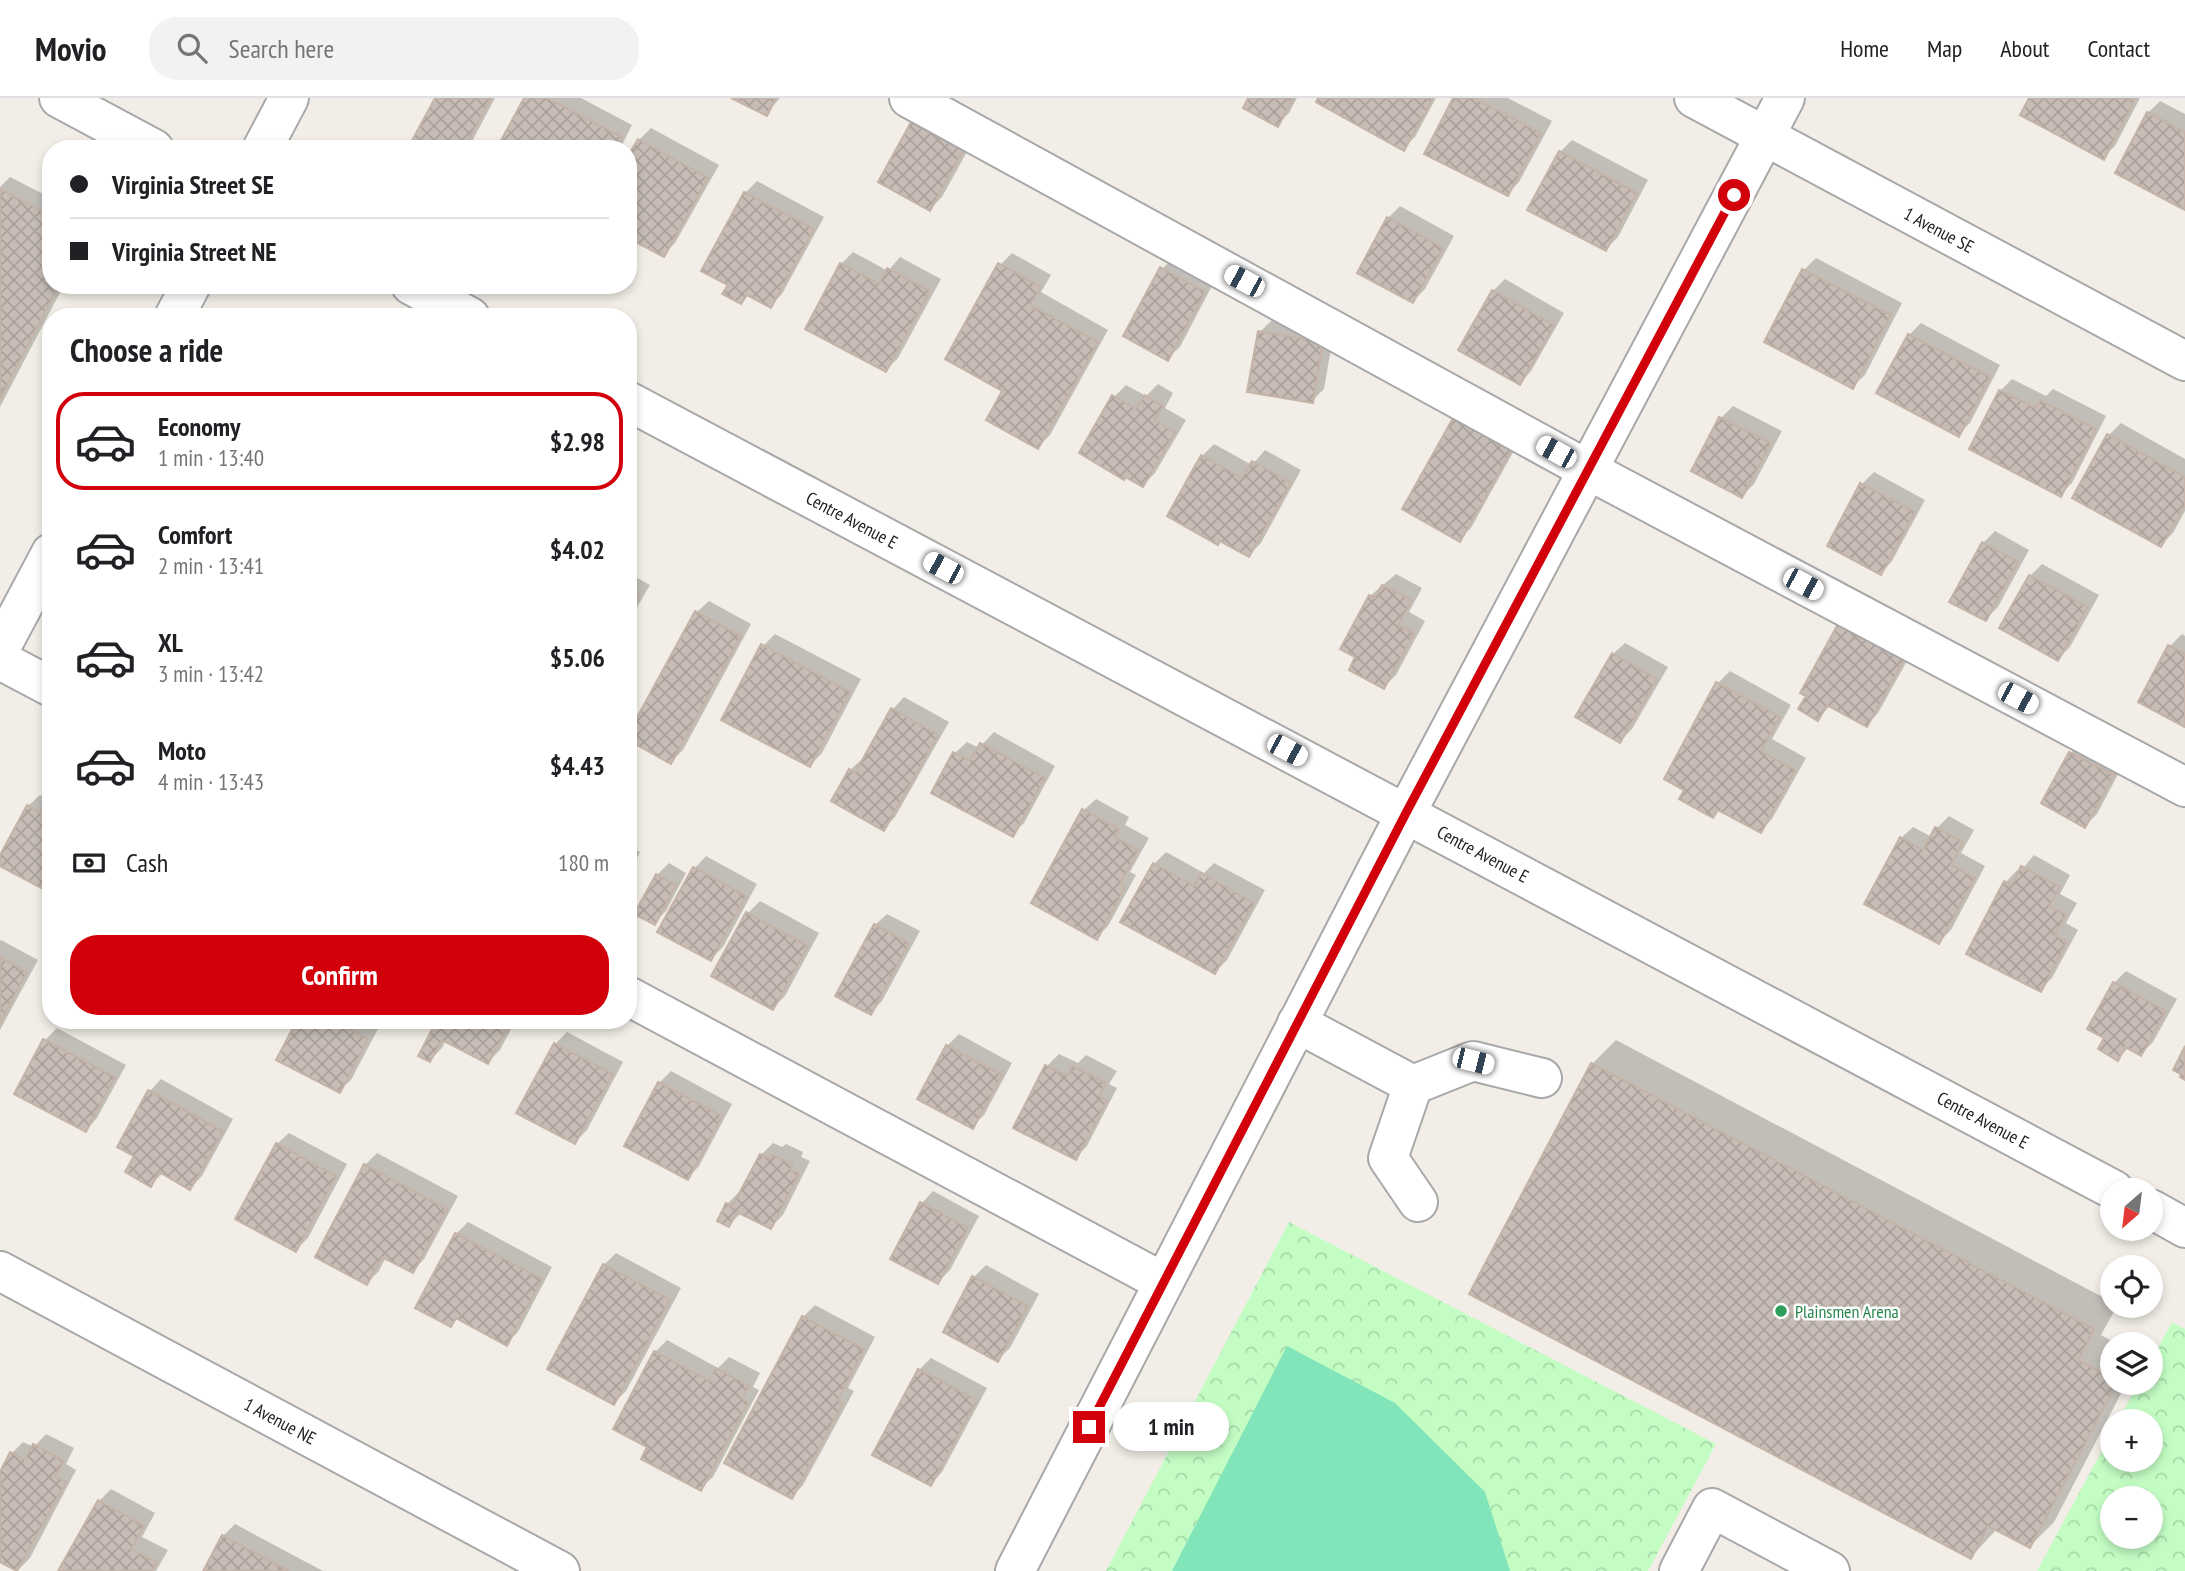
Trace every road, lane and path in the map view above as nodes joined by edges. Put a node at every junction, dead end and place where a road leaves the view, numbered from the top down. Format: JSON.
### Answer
{"nodes":[{"id":1,"x":59,"y":98,"type":"edge"},
{"id":2,"x":289,"y":98,"type":"edge"},
{"id":3,"x":909,"y":98,"type":"edge"},
{"id":4,"x":1694,"y":98,"type":"edge"},
{"id":5,"x":1785,"y":98,"type":"edge"},
{"id":6,"x":1765,"y":136,"type":"junction"},
{"id":7,"x":137,"y":140,"type":"edge"},
{"id":8,"x":267,"y":140,"type":"edge"},
{"id":9,"x":428,"y":294,"type":"edge"},
{"id":10,"x":453,"y":308,"type":"edge"},
{"id":11,"x":2185,"y":361,"type":"edge"},
{"id":12,"x":637,"y":406,"type":"edge"},
{"id":13,"x":1588,"y":470,"type":"junction"},
{"id":14,"x":42,"y":570,"type":"edge"},
{"id":15,"x":0,"y":649,"type":"edge"},
{"id":16,"x":0,"y":660,"type":"edge"},
{"id":17,"x":42,"y":682,"type":"edge"},
{"id":18,"x":2185,"y":787,"type":"edge"},
{"id":19,"x":1406,"y":813,"type":"junction"},
{"id":20,"x":637,"y":1001,"type":"edge"},
{"id":21,"x":1297,"y":1023,"type":"junction"},
{"id":22,"x":1542,"y":1078,"type":"dead end"},
{"id":23,"x":1413,"y":1084,"type":"junction"},
{"id":24,"x":2100,"y":1183,"type":"edge"},
{"id":25,"x":1418,"y":1202,"type":"dead end"},
{"id":26,"x":2163,"y":1216,"type":"edge"},
{"id":27,"x":2185,"y":1228,"type":"edge"},
{"id":28,"x":0,"y":1271,"type":"edge"},
{"id":29,"x":1163,"y":1282,"type":"junction"},
{"id":30,"x":560,"y":1571,"type":"edge"},
{"id":31,"x":1015,"y":1571,"type":"edge"},
{"id":32,"x":1679,"y":1571,"type":"edge"},
{"id":33,"x":1830,"y":1571,"type":"edge"}],
"edges":[{"from":1,"to":7,"type":"street"},
{"from":2,"to":8,"type":"street"},
{"from":3,"to":13,"type":"street"},
{"from":4,"to":6,"type":"street","name":"1 Avenue SE"},
{"from":5,"to":6,"type":"street"},
{"from":6,"to":11,"type":"street","name":"1 Avenue SE"},
{"from":6,"to":13,"type":"street"},
{"from":9,"to":10,"type":"street"},
{"from":12,"to":19,"type":"street","name":"Centre Avenue E"},
{"from":13,"to":18,"type":"street"},
{"from":13,"to":19,"type":"street"},
{"from":14,"to":15,"type":"street"},
{"from":16,"to":17,"type":"street"},
{"from":19,"to":21,"type":"street"},
{"from":19,"to":24,"type":"street","name":"Centre Avenue E"},
{"from":20,"to":29,"type":"street"},
{"from":21,"to":23,"type":"street"},
{"from":21,"to":29,"type":"street"},
{"from":22,"to":23,"type":"street"},
{"from":23,"to":25,"type":"street"},
{"from":26,"to":27,"type":"street"},
{"from":28,"to":30,"type":"street","name":"1 Avenue NE"},
{"from":29,"to":31,"type":"street"},
{"from":32,"to":33,"type":"street"}]}
